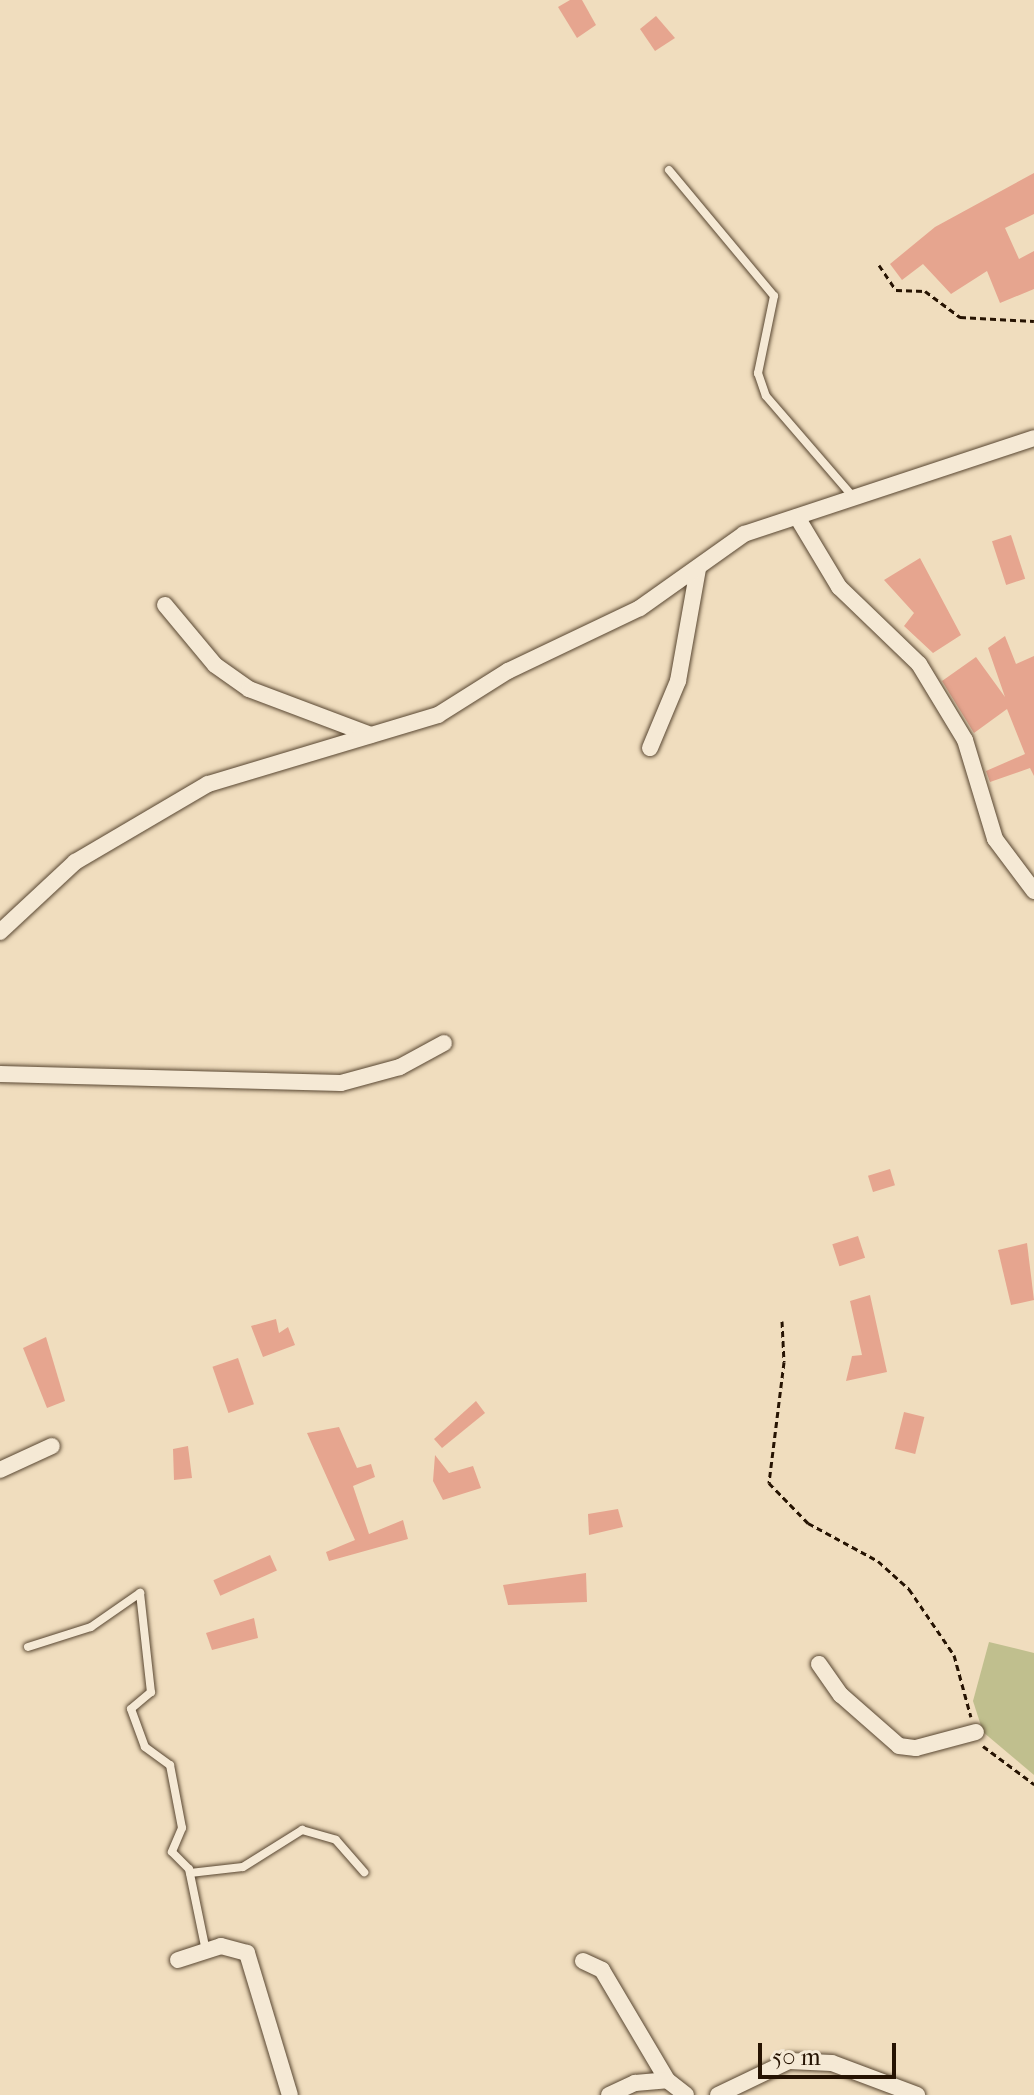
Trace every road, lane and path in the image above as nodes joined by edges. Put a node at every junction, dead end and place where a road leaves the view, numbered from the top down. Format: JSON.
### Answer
{"nodes":[{"id":1,"x":669,"y":170,"type":"dead end"},
{"id":2,"x":879,"y":265,"type":"dead end"},
{"id":3,"x":1034,"y":321,"type":"edge"},
{"id":4,"x":1034,"y":438,"type":"edge"},
{"id":5,"x":855,"y":499,"type":"junction"},
{"id":6,"x":797,"y":517,"type":"junction"},
{"id":7,"x":698,"y":569,"type":"junction"},
{"id":8,"x":165,"y":605,"type":"dead end"},
{"id":9,"x":371,"y":735,"type":"junction"},
{"id":10,"x":650,"y":748,"type":"dead end"},
{"id":11,"x":1034,"y":891,"type":"edge"},
{"id":12,"x":0,"y":932,"type":"edge"},
{"id":13,"x":444,"y":1043,"type":"dead end"},
{"id":14,"x":0,"y":1074,"type":"edge"},
{"id":15,"x":782,"y":1321,"type":"dead end"},
{"id":16,"x":52,"y":1446,"type":"dead end"},
{"id":17,"x":0,"y":1470,"type":"edge"},
{"id":18,"x":28,"y":1647,"type":"dead end"},
{"id":19,"x":819,"y":1664,"type":"dead end"},
{"id":20,"x":976,"y":1732,"type":"junction"},
{"id":21,"x":1034,"y":1784,"type":"edge"},
{"id":22,"x":364,"y":1872,"type":"dead end"},
{"id":23,"x":190,"y":1873,"type":"junction"},
{"id":24,"x":206,"y":1951,"type":"junction"},
{"id":25,"x":178,"y":1960,"type":"dead end"},
{"id":26,"x":583,"y":1961,"type":"dead end"},
{"id":27,"x":667,"y":2080,"type":"junction"},
{"id":28,"x":290,"y":2095,"type":"edge"},
{"id":29,"x":609,"y":2095,"type":"edge"},
{"id":30,"x":686,"y":2095,"type":"edge"},
{"id":31,"x":718,"y":2095,"type":"edge"},
{"id":32,"x":917,"y":2095,"type":"edge"}],
"edges":[{"from":1,"to":5,"type":"lane"},
{"from":2,"to":3,"type":"path"},
{"from":4,"to":5,"type":"street"},
{"from":5,"to":6,"type":"street"},
{"from":6,"to":7,"type":"street"},
{"from":6,"to":11,"type":"street"},
{"from":7,"to":9,"type":"street"},
{"from":7,"to":10,"type":"street"},
{"from":8,"to":9,"type":"street"},
{"from":9,"to":12,"type":"street"},
{"from":13,"to":14,"type":"street"},
{"from":15,"to":20,"type":"path"},
{"from":16,"to":17,"type":"street"},
{"from":18,"to":23,"type":"lane"},
{"from":19,"to":20,"type":"street"},
{"from":20,"to":21,"type":"path"},
{"from":22,"to":23,"type":"lane"},
{"from":23,"to":24,"type":"lane"},
{"from":24,"to":25,"type":"street"},
{"from":24,"to":28,"type":"street"},
{"from":26,"to":27,"type":"street"},
{"from":27,"to":29,"type":"street"},
{"from":27,"to":30,"type":"street"},
{"from":31,"to":32,"type":"street"}]}
